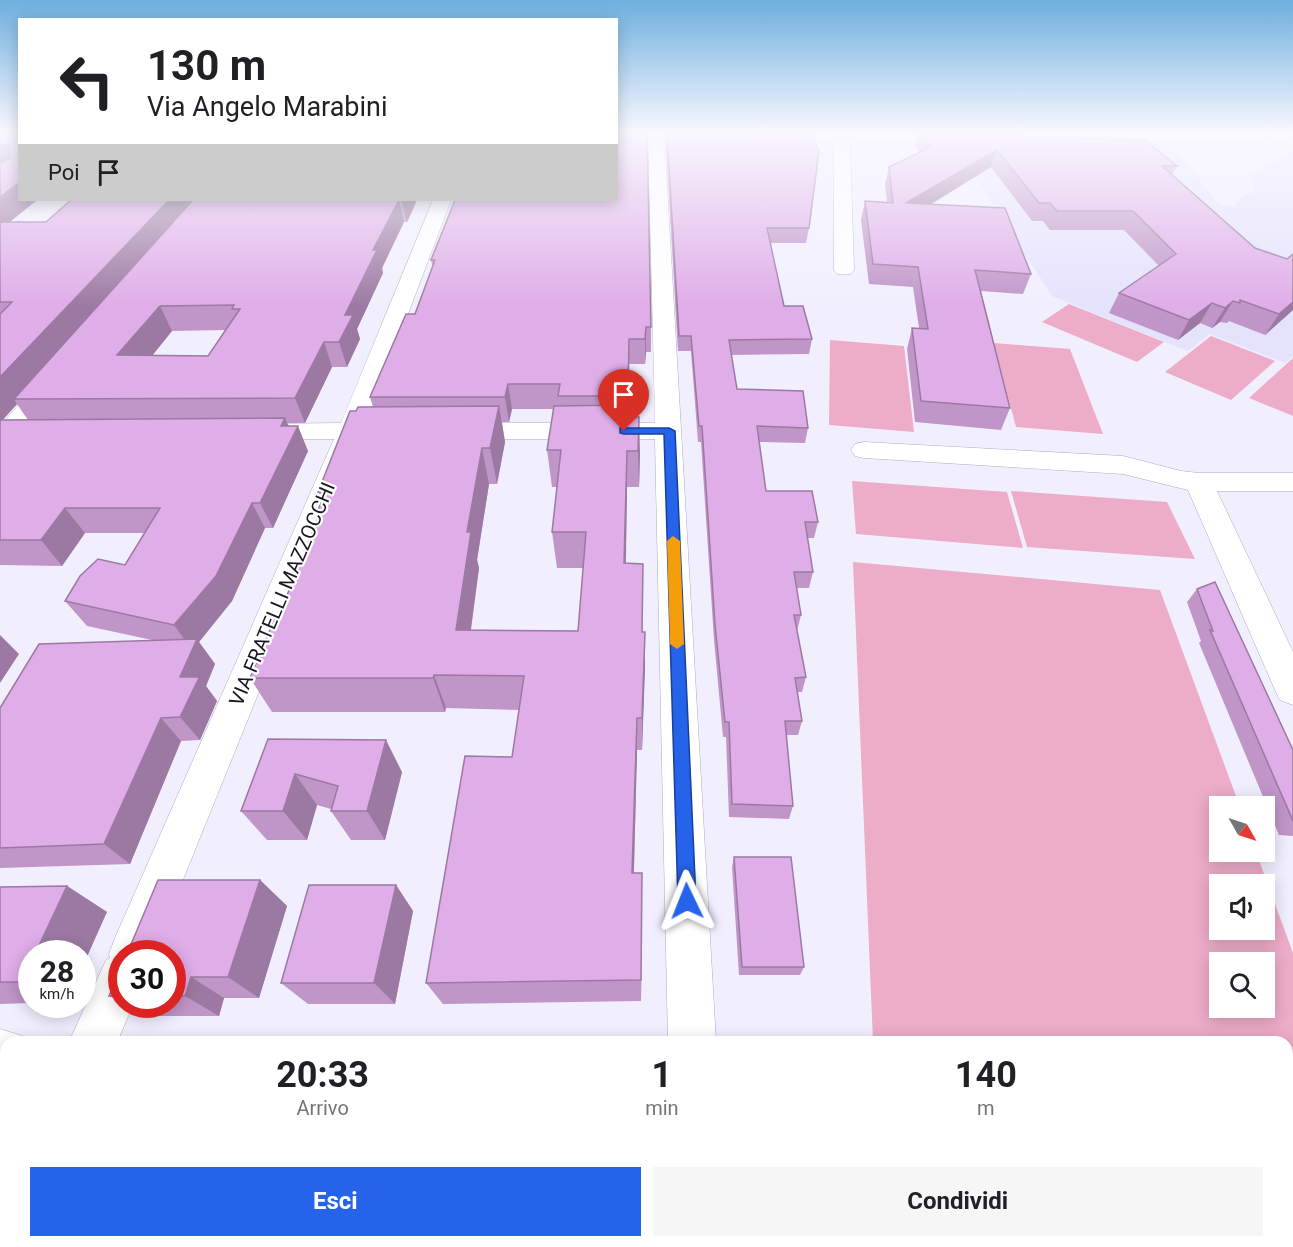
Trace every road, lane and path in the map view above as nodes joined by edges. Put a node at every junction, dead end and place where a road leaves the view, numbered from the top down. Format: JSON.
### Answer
{"nodes":[{"id":1,"x":657,"y":190,"type":"edge"},
{"id":2,"x":843,"y":190,"type":"edge"},
{"id":3,"x":442,"y":201,"type":"edge"},
{"id":4,"x":844,"y":270,"type":"dead end"},
{"id":5,"x":69,"y":363,"type":"edge"},
{"id":6,"x":351,"y":431,"type":"junction"},
{"id":7,"x":398,"y":431,"type":"edge"},
{"id":8,"x":434,"y":431,"type":"edge"},
{"id":9,"x":669,"y":431,"type":"junction"},
{"id":10,"x":232,"y":432,"type":"edge"},
{"id":11,"x":42,"y":434,"type":"edge"},
{"id":12,"x":2,"y":437,"type":"edge"},
{"id":13,"x":864,"y":450,"type":"dead end"},
{"id":14,"x":1199,"y":482,"type":"junction"},
{"id":15,"x":1293,"y":482,"type":"edge"},
{"id":16,"x":1293,"y":690,"type":"edge"},
{"id":17,"x":137,"y":940,"type":"edge"},
{"id":18,"x":108,"y":1008,"type":"edge"},
{"id":19,"x":96,"y":1036,"type":"edge"},
{"id":20,"x":692,"y":1036,"type":"edge"}],
"edges":[{"from":1,"to":9,"type":"street"},
{"from":2,"to":4,"type":"street"},
{"from":3,"to":6,"type":"street","name":"VIA FRATELLI MAZZOCCHI"},
{"from":5,"to":12,"type":"street"},
{"from":6,"to":7,"type":"street"},
{"from":6,"to":10,"type":"street"},
{"from":6,"to":17,"type":"street","name":"VIA FRATELLI MAZZOCCHI"},
{"from":8,"to":9,"type":"street"},
{"from":9,"to":20,"type":"street"},
{"from":11,"to":12,"type":"street"},
{"from":13,"to":14,"type":"street"},
{"from":14,"to":15,"type":"street"},
{"from":14,"to":16,"type":"street"},
{"from":18,"to":19,"type":"street"}]}
